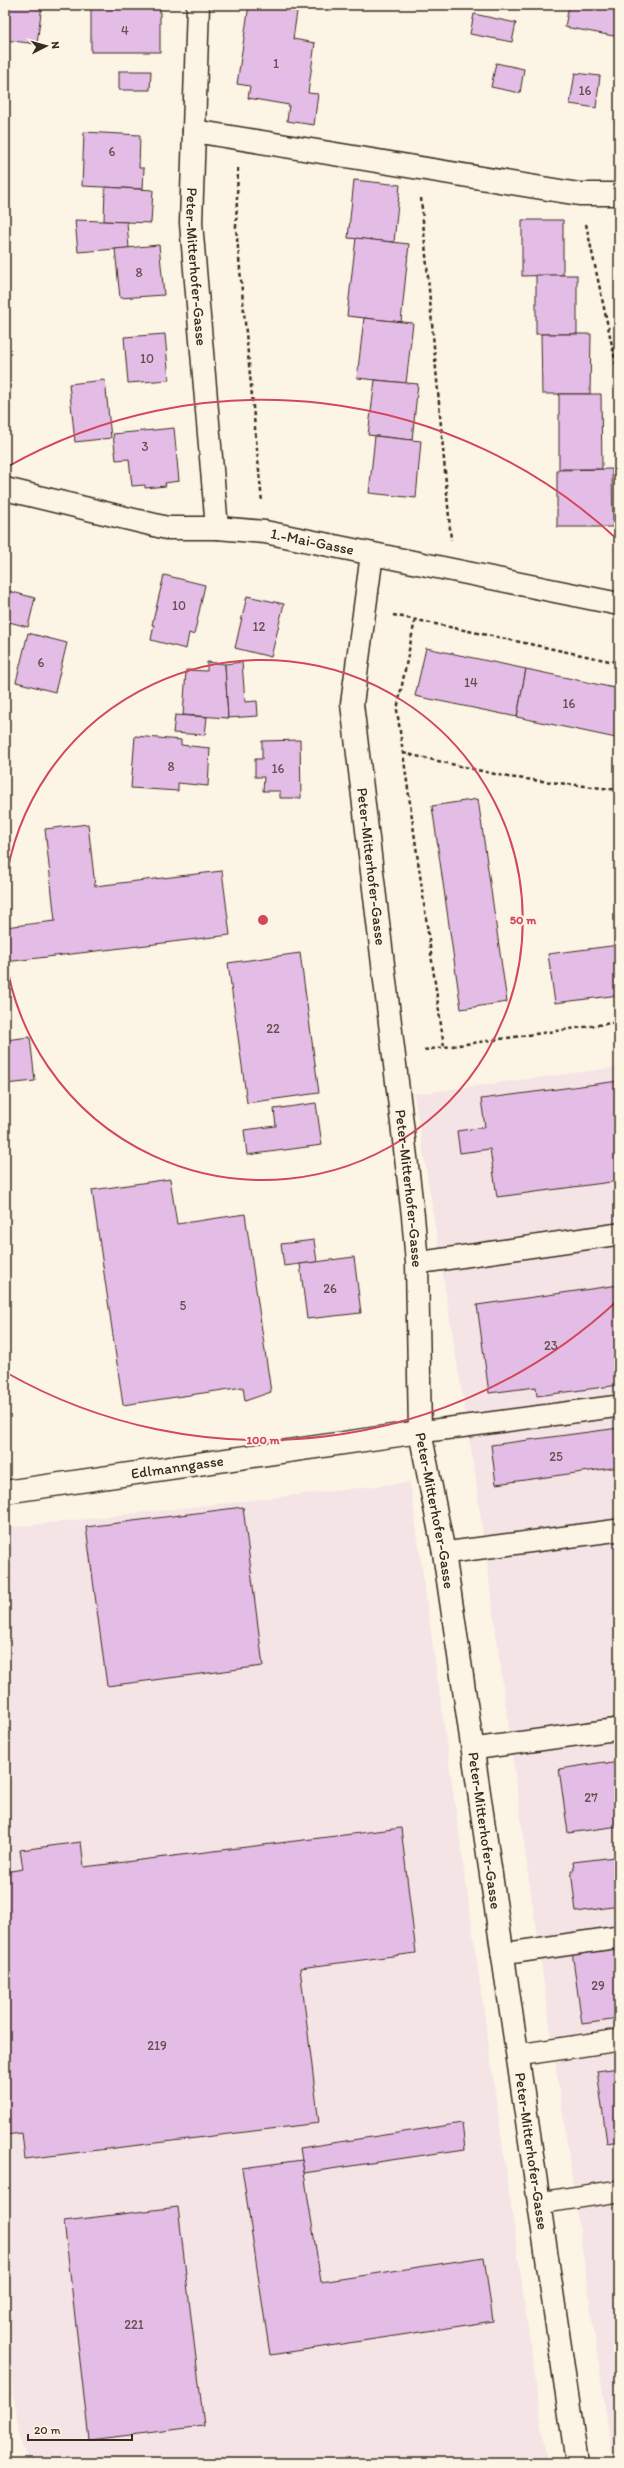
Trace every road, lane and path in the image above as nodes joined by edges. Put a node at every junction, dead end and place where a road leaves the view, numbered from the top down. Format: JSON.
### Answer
{"nodes":[{"id":1,"x":198,"y":5,"type":"edge"},
{"id":2,"x":194,"y":131,"type":"junction"},
{"id":3,"x":239,"y":138,"type":"junction"},
{"id":4,"x":419,"y":168,"type":"junction"},
{"id":5,"x":579,"y":194,"type":"junction"},
{"id":6,"x":619,"y":194,"type":"edge"},
{"id":7,"x":619,"y":378,"type":"edge"},
{"id":8,"x":5,"y":489,"type":"edge"},
{"id":9,"x":217,"y":528,"type":"junction"},
{"id":10,"x":265,"y":532,"type":"junction"},
{"id":11,"x":372,"y":554,"type":"junction"},
{"id":12,"x":453,"y":571,"type":"junction"},
{"id":13,"x":619,"y":604,"type":"edge"},
{"id":14,"x":365,"y":609,"type":"junction"},
{"id":15,"x":415,"y":620,"type":"junction"},
{"id":16,"x":619,"y":663,"type":"edge"},
{"id":17,"x":404,"y":753,"type":"junction"},
{"id":18,"x":619,"y":790,"type":"edge"},
{"id":19,"x":619,"y":1022,"type":"edge"},
{"id":20,"x":444,"y":1047,"type":"junction"},
{"id":21,"x":393,"y":1054,"type":"junction"},
{"id":22,"x":619,"y":1234,"type":"edge"},
{"id":23,"x":417,"y":1263,"type":"junction"},
{"id":24,"x":619,"y":1406,"type":"edge"},
{"id":25,"x":420,"y":1432,"type":"junction"},
{"id":26,"x":5,"y":1492,"type":"edge"},
{"id":27,"x":619,"y":1530,"type":"edge"},
{"id":28,"x":444,"y":1553,"type":"junction"},
{"id":29,"x":619,"y":1729,"type":"edge"},
{"id":30,"x":473,"y":1749,"type":"junction"},
{"id":31,"x":619,"y":1937,"type":"edge"},
{"id":32,"x":502,"y":1954,"type":"junction"},
{"id":33,"x":619,"y":2040,"type":"edge"},
{"id":34,"x":518,"y":2055,"type":"junction"},
{"id":35,"x":619,"y":2191,"type":"edge"},
{"id":36,"x":539,"y":2203,"type":"junction"},
{"id":37,"x":577,"y":2463,"type":"edge"}],
"edges":[{"from":1,"to":2,"type":"street","name":"Peter-Mitterhofer-Gasse"},
{"from":2,"to":3,"type":"street"},
{"from":2,"to":9,"type":"street","name":"Peter-Mitterhofer-Gasse"},
{"from":3,"to":4,"type":"street"},
{"from":3,"to":10,"type":"path"},
{"from":4,"to":5,"type":"street"},
{"from":4,"to":12,"type":"path"},
{"from":5,"to":6,"type":"street"},
{"from":5,"to":7,"type":"path"},
{"from":8,"to":9,"type":"street","name":"1.-Mai-Gasse"},
{"from":9,"to":10,"type":"street","name":"1.-Mai-Gasse"},
{"from":10,"to":11,"type":"street","name":"1.-Mai-Gasse"},
{"from":11,"to":12,"type":"street","name":"1.-Mai-Gasse"},
{"from":11,"to":14,"type":"street","name":"Peter-Mitterhofer-Gasse"},
{"from":12,"to":13,"type":"street","name":"1.-Mai-Gasse"},
{"from":14,"to":15,"type":"path"},
{"from":14,"to":21,"type":"street","name":"Peter-Mitterhofer-Gasse"},
{"from":15,"to":16,"type":"path"},
{"from":15,"to":17,"type":"path"},
{"from":17,"to":18,"type":"path"},
{"from":17,"to":20,"type":"path"},
{"from":19,"to":20,"type":"path"},
{"from":20,"to":21,"type":"path"},
{"from":21,"to":23,"type":"street","name":"Peter-Mitterhofer-Gasse"},
{"from":22,"to":23,"type":"lane"},
{"from":23,"to":25,"type":"street","name":"Peter-Mitterhofer-Gasse"},
{"from":24,"to":25,"type":"lane"},
{"from":25,"to":26,"type":"street","name":"Edlmanngasse"},
{"from":25,"to":28,"type":"street","name":"Peter-Mitterhofer-Gasse"},
{"from":27,"to":28,"type":"lane"},
{"from":28,"to":30,"type":"street","name":"Peter-Mitterhofer-Gasse"},
{"from":29,"to":30,"type":"lane"},
{"from":30,"to":32,"type":"street","name":"Peter-Mitterhofer-Gasse"},
{"from":31,"to":32,"type":"lane"},
{"from":32,"to":34,"type":"street","name":"Peter-Mitterhofer-Gasse"},
{"from":33,"to":34,"type":"lane"},
{"from":34,"to":36,"type":"street","name":"Peter-Mitterhofer-Gasse"},
{"from":35,"to":36,"type":"lane"},
{"from":36,"to":37,"type":"street","name":"Peter-Mitterhofer-Gasse"}]}
